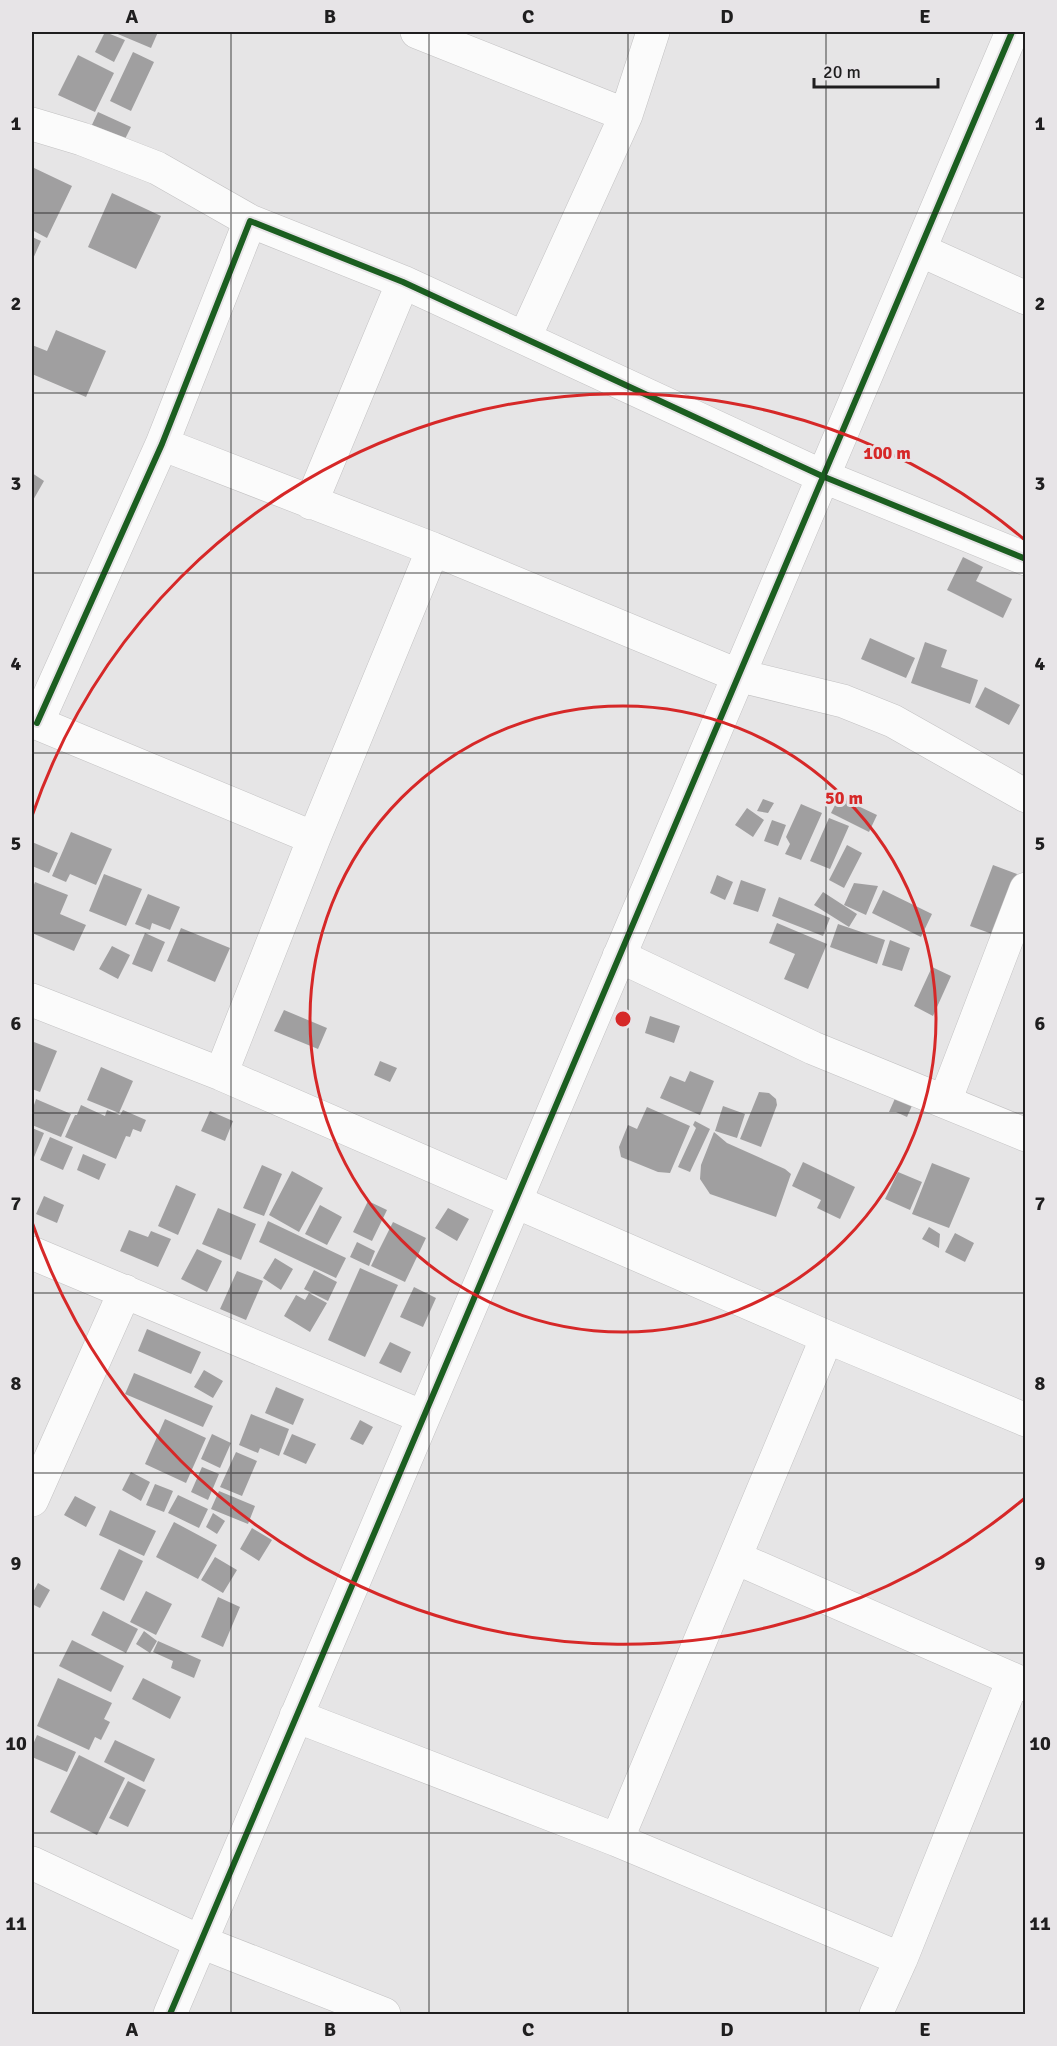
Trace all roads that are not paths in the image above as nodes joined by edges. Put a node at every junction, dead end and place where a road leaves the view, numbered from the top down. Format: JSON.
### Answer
{"nodes":[{"id":1,"x":417,"y":32,"type":"edge"},
{"id":2,"x":653,"y":32,"type":"edge"},
{"id":3,"x":1012,"y":32,"type":"edge"},
{"id":4,"x":626,"y":115,"type":"junction"},
{"id":5,"x":32,"y":124,"type":"edge"},
{"id":6,"x":250,"y":221,"type":"junction"},
{"id":7,"x":920,"y":250,"type":"junction"},
{"id":8,"x":403,"y":282,"type":"junction"},
{"id":9,"x":1026,"y":298,"type":"edge"},
{"id":10,"x":525,"y":337,"type":"junction"},
{"id":11,"x":162,"y":444,"type":"junction"},
{"id":12,"x":822,"y":476,"type":"junction"},
{"id":13,"x":311,"y":503,"type":"junction"},
{"id":14,"x":433,"y":549,"type":"junction"},
{"id":15,"x":1026,"y":559,"type":"edge"},
{"id":16,"x":737,"y":675,"type":"junction"},
{"id":17,"x":34,"y":722,"type":"edge"},
{"id":18,"x":1026,"y":796,"type":"edge"},
{"id":19,"x":314,"y":838,"type":"junction"},
{"id":20,"x":1026,"y":888,"type":"edge"},
{"id":21,"x":619,"y":956,"type":"junction"},
{"id":22,"x":32,"y":1000,"type":"edge"},
{"id":23,"x":221,"y":1074,"type":"junction"},
{"id":24,"x":945,"y":1101,"type":"junction"},
{"id":25,"x":1026,"y":1135,"type":"edge"},
{"id":26,"x":514,"y":1203,"type":"junction"},
{"id":27,"x":32,"y":1253,"type":"edge"},
{"id":28,"x":125,"y":1291,"type":"junction"},
{"id":29,"x":827,"y":1337,"type":"junction"},
{"id":30,"x":423,"y":1417,"type":"junction"},
{"id":31,"x":1026,"y":1420,"type":"edge"},
{"id":32,"x":32,"y":1500,"type":"edge"},
{"id":33,"x":736,"y":1557,"type":"junction"},
{"id":34,"x":1019,"y":1682,"type":"edge"},
{"id":35,"x":296,"y":1716,"type":"junction"},
{"id":36,"x":617,"y":1840,"type":"junction"},
{"id":37,"x":32,"y":1863,"type":"edge"},
{"id":38,"x":201,"y":1942,"type":"junction"},
{"id":39,"x":901,"y":1959,"type":"junction"},
{"id":40,"x":170,"y":2014,"type":"edge"},
{"id":41,"x":384,"y":2014,"type":"edge"},
{"id":42,"x":876,"y":2014,"type":"edge"}],
"edges":[{"from":1,"to":4,"type":"street"},
{"from":2,"to":4,"type":"street"},
{"from":3,"to":7,"type":"street"},
{"from":4,"to":10,"type":"street"},
{"from":5,"to":6,"type":"street"},
{"from":6,"to":8,"type":"street"},
{"from":6,"to":11,"type":"street"},
{"from":7,"to":9,"type":"street"},
{"from":7,"to":12,"type":"street"},
{"from":8,"to":10,"type":"street"},
{"from":8,"to":13,"type":"street"},
{"from":10,"to":12,"type":"street"},
{"from":11,"to":13,"type":"street"},
{"from":11,"to":17,"type":"street"},
{"from":12,"to":15,"type":"street"},
{"from":12,"to":16,"type":"street"},
{"from":13,"to":14,"type":"street"},
{"from":14,"to":16,"type":"street"},
{"from":14,"to":19,"type":"street"},
{"from":16,"to":18,"type":"street"},
{"from":16,"to":21,"type":"street"},
{"from":17,"to":19,"type":"street"},
{"from":19,"to":23,"type":"street"},
{"from":20,"to":24,"type":"street"},
{"from":21,"to":24,"type":"street"},
{"from":21,"to":26,"type":"street"},
{"from":22,"to":23,"type":"street"},
{"from":23,"to":26,"type":"street"},
{"from":24,"to":25,"type":"street"},
{"from":26,"to":29,"type":"street"},
{"from":26,"to":30,"type":"street"},
{"from":27,"to":28,"type":"street"},
{"from":28,"to":30,"type":"street"},
{"from":28,"to":32,"type":"street"},
{"from":29,"to":31,"type":"street"},
{"from":29,"to":33,"type":"street"},
{"from":30,"to":35,"type":"street"},
{"from":33,"to":34,"type":"street"},
{"from":33,"to":36,"type":"street"},
{"from":34,"to":39,"type":"street"},
{"from":35,"to":36,"type":"street"},
{"from":35,"to":38,"type":"street"},
{"from":36,"to":39,"type":"street"},
{"from":37,"to":38,"type":"street"},
{"from":38,"to":40,"type":"street"},
{"from":38,"to":41,"type":"street"},
{"from":39,"to":42,"type":"street"}]}
